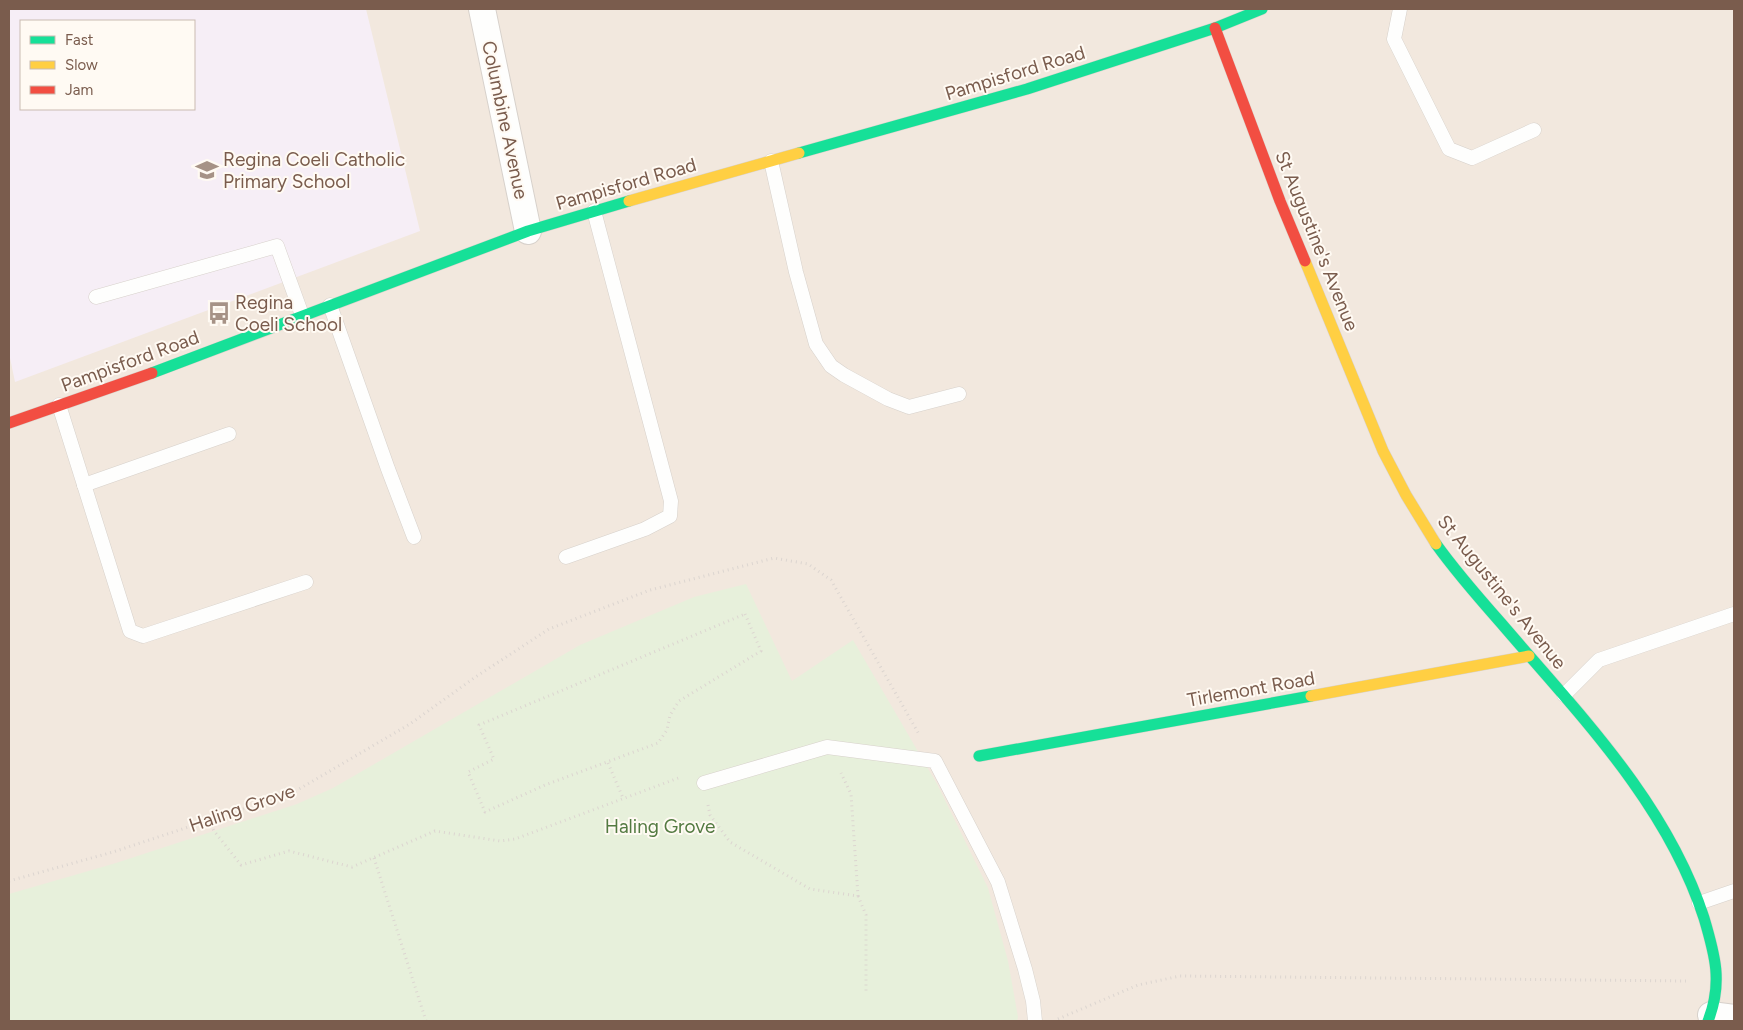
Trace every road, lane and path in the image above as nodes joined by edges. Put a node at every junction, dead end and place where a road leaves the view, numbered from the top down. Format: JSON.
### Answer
{"nodes":[{"id":1,"x":482,"y":9,"type":"edge"},
{"id":2,"x":1262,"y":9,"type":"edge"},
{"id":3,"x":1400,"y":9,"type":"edge"},
{"id":4,"x":1215,"y":28,"type":"junction"},
{"id":5,"x":1534,"y":130,"type":"dead end"},
{"id":6,"x":771,"y":161,"type":"junction"},
{"id":7,"x":594,"y":210,"type":"junction"},
{"id":8,"x":528,"y":231,"type":"junction"},
{"id":9,"x":96,"y":297,"type":"dead end"},
{"id":10,"x":330,"y":305,"type":"junction"},
{"id":11,"x":302,"y":315,"type":"junction"},
{"id":12,"x":960,"y":394,"type":"dead end"},
{"id":13,"x":59,"y":406,"type":"junction"},
{"id":14,"x":9,"y":423,"type":"edge"},
{"id":15,"x":229,"y":434,"type":"dead end"},
{"id":16,"x":84,"y":486,"type":"junction"},
{"id":17,"x":414,"y":537,"type":"dead end"},
{"id":18,"x":566,"y":557,"type":"dead end"},
{"id":19,"x":306,"y":582,"type":"dead end"},
{"id":20,"x":1734,"y":614,"type":"edge"},
{"id":21,"x":1529,"y":656,"type":"junction"},
{"id":22,"x":1564,"y":695,"type":"junction"},
{"id":23,"x":827,"y":747,"type":"junction"},
{"id":24,"x":979,"y":756,"type":"dead end"},
{"id":25,"x":935,"y":761,"type":"junction"},
{"id":26,"x":608,"y":763,"type":"junction"},
{"id":27,"x":704,"y":783,"type":"junction"},
{"id":28,"x":623,"y":798,"type":"junction"},
{"id":29,"x":209,"y":820,"type":"junction"},
{"id":30,"x":374,"y":858,"type":"junction"},
{"id":31,"x":9,"y":881,"type":"edge"},
{"id":32,"x":1734,"y":891,"type":"edge"},
{"id":33,"x":858,"y":896,"type":"junction"},
{"id":34,"x":1699,"y":903,"type":"junction"},
{"id":35,"x":1718,"y":982,"type":"junction"},
{"id":36,"x":866,"y":994,"type":"dead end"},
{"id":37,"x":1718,"y":1018,"type":"edge"},
{"id":38,"x":426,"y":1021,"type":"edge"},
{"id":39,"x":1035,"y":1021,"type":"edge"},
{"id":40,"x":1052,"y":1021,"type":"edge"}],
"edges":[{"from":1,"to":8,"type":"street","name":"Columbine Avenue"},
{"from":2,"to":4,"type":"street","name":"Pampisford Road"},
{"from":3,"to":5,"type":"lane"},
{"from":4,"to":6,"type":"street","name":"Pampisford Road"},
{"from":4,"to":21,"type":"street","name":"St Augustine's Avenue"},
{"from":6,"to":7,"type":"street","name":"Pampisford Road"},
{"from":6,"to":12,"type":"lane"},
{"from":7,"to":8,"type":"street","name":"Pampisford Road"},
{"from":7,"to":18,"type":"lane"},
{"from":8,"to":10,"type":"street","name":"Pampisford Road"},
{"from":9,"to":11,"type":"lane"},
{"from":10,"to":11,"type":"street","name":"Pampisford Road"},
{"from":10,"to":17,"type":"lane"},
{"from":11,"to":13,"type":"street","name":"Pampisford Road"},
{"from":13,"to":14,"type":"street","name":"Pampisford Road"},
{"from":13,"to":16,"type":"lane"},
{"from":15,"to":16,"type":"lane"},
{"from":16,"to":19,"type":"lane"},
{"from":20,"to":22,"type":"lane"},
{"from":21,"to":22,"type":"street","name":"St Augustine's Avenue"},
{"from":21,"to":24,"type":"street","name":"Tirlemont Road"},
{"from":22,"to":34,"type":"street","name":"St Augustine's Avenue"},
{"from":23,"to":25,"type":"lane"},
{"from":23,"to":27,"type":"lane"},
{"from":23,"to":33,"type":"path"},
{"from":25,"to":29,"type":"path","name":"Haling Grove"},
{"from":25,"to":39,"type":"lane"},
{"from":26,"to":26,"type":"path"},
{"from":26,"to":28,"type":"path"},
{"from":27,"to":28,"type":"path"},
{"from":27,"to":33,"type":"path"},
{"from":28,"to":30,"type":"path"},
{"from":29,"to":30,"type":"path"},
{"from":29,"to":31,"type":"path","name":"Haling Grove"},
{"from":30,"to":38,"type":"path"},
{"from":32,"to":34,"type":"lane"},
{"from":33,"to":36,"type":"path"},
{"from":34,"to":35,"type":"street","name":"St Augustine's Avenue"},
{"from":35,"to":37,"type":"street","name":"St Augustine's Avenue"},
{"from":35,"to":40,"type":"path"}]}
